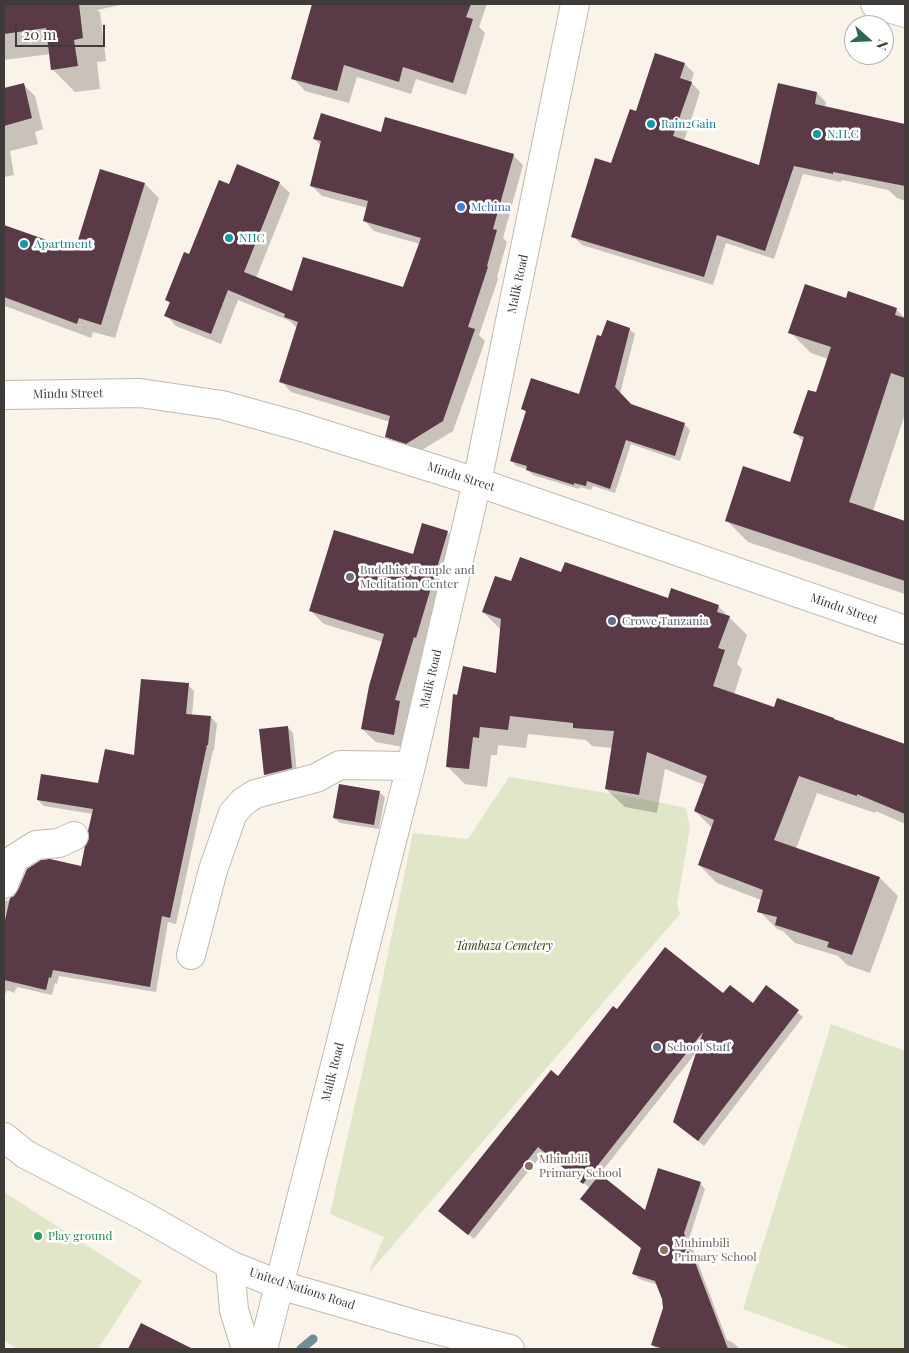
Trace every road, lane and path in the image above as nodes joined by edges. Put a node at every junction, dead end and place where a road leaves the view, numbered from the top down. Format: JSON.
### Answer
{"nodes":[{"id":1,"x":575,"y":4,"type":"edge"},
{"id":2,"x":875,"y":4,"type":"edge"},
{"id":3,"x":905,"y":13,"type":"edge"},
{"id":4,"x":4,"y":396,"type":"edge"},
{"id":5,"x":477,"y":482,"type":"junction"},
{"id":6,"x":905,"y":630,"type":"edge"},
{"id":7,"x":410,"y":766,"type":"junction"},
{"id":8,"x":74,"y":836,"type":"dead end"},
{"id":9,"x":4,"y":884,"type":"edge"},
{"id":10,"x":191,"y":955,"type":"dead end"},
{"id":11,"x":4,"y":1137,"type":"edge"},
{"id":12,"x":230,"y":1265,"type":"junction"},
{"id":13,"x":280,"y":1285,"type":"junction"},
{"id":14,"x":246,"y":1349,"type":"edge"},
{"id":15,"x":263,"y":1349,"type":"edge"},
{"id":16,"x":510,"y":1349,"type":"edge"}],
"edges":[{"from":1,"to":5,"type":"street","name":"Malik Road"},
{"from":2,"to":3,"type":"street"},
{"from":4,"to":5,"type":"street","name":"Mindu Street"},
{"from":5,"to":6,"type":"street","name":"Mindu Street"},
{"from":5,"to":7,"type":"street","name":"Malik Road"},
{"from":7,"to":10,"type":"street"},
{"from":7,"to":13,"type":"street","name":"Malik Road"},
{"from":8,"to":9,"type":"street"},
{"from":11,"to":12,"type":"street","name":"United Nations Road"},
{"from":12,"to":13,"type":"street","name":"United Nations Road"},
{"from":12,"to":14,"type":"street"},
{"from":13,"to":15,"type":"street","name":"Malik Road"},
{"from":13,"to":16,"type":"street","name":"United Nations Road"}]}
